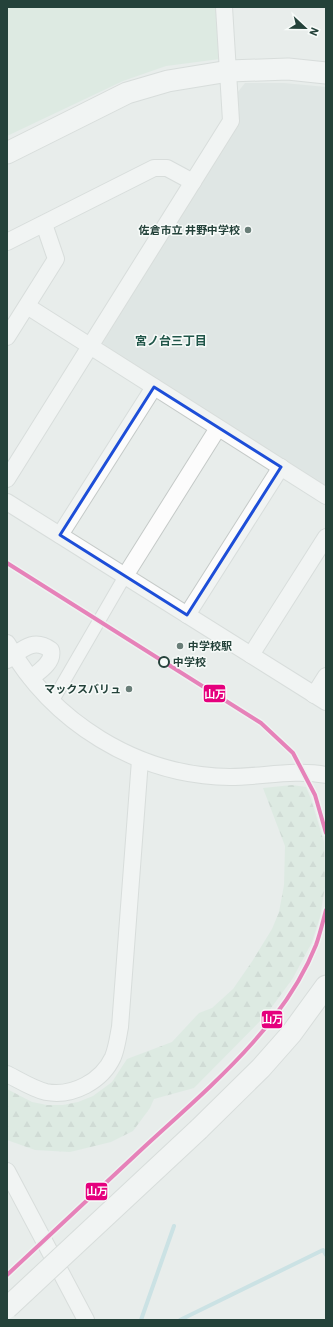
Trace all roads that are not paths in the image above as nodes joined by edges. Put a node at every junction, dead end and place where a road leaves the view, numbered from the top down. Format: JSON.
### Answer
{"nodes":[{"id":1,"x":224,"y":7,"type":"edge"},
{"id":2,"x":229,"y":71,"type":"junction"},
{"id":3,"x":326,"y":73,"type":"edge"},
{"id":4,"x":7,"y":153,"type":"edge"},
{"id":5,"x":193,"y":182,"type":"junction"},
{"id":6,"x":44,"y":224,"type":"junction"},
{"id":7,"x":7,"y":242,"type":"edge"},
{"id":8,"x":27,"y":306,"type":"junction"},
{"id":9,"x":7,"y":337,"type":"edge"},
{"id":10,"x":90,"y":346,"type":"junction"},
{"id":11,"x":154,"y":387,"type":"junction"},
{"id":12,"x":218,"y":428,"type":"junction"},
{"id":13,"x":281,"y":468,"type":"junction"},
{"id":14,"x":7,"y":479,"type":"edge"},
{"id":15,"x":326,"y":496,"type":"edge"},
{"id":16,"x":7,"y":502,"type":"edge"},
{"id":17,"x":60,"y":535,"type":"junction"},
{"id":18,"x":326,"y":537,"type":"edge"},
{"id":19,"x":125,"y":576,"type":"junction"},
{"id":20,"x":187,"y":615,"type":"junction"},
{"id":21,"x":9,"y":653,"type":"edge"},
{"id":22,"x":251,"y":655,"type":"junction"},
{"id":23,"x":326,"y":676,"type":"edge"},
{"id":24,"x":31,"y":678,"type":"junction"},
{"id":25,"x":320,"y":698,"type":"edge"},
{"id":26,"x":52,"y":702,"type":"junction"},
{"id":27,"x":140,"y":760,"type":"junction"},
{"id":28,"x":326,"y":775,"type":"edge"},
{"id":29,"x":326,"y":986,"type":"edge"},
{"id":30,"x":7,"y":1074,"type":"edge"},
{"id":31,"x":7,"y":1171,"type":"edge"},
{"id":32,"x":7,"y":1308,"type":"edge"},
{"id":33,"x":86,"y":1320,"type":"edge"}],
"edges":[{"from":1,"to":2,"type":"street"},
{"from":2,"to":3,"type":"street"},
{"from":2,"to":4,"type":"street"},
{"from":2,"to":5,"type":"street"},
{"from":5,"to":6,"type":"street"},
{"from":5,"to":10,"type":"street"},
{"from":6,"to":7,"type":"street"},
{"from":6,"to":8,"type":"street"},
{"from":8,"to":9,"type":"street"},
{"from":8,"to":10,"type":"street"},
{"from":10,"to":11,"type":"street"},
{"from":10,"to":14,"type":"street"},
{"from":11,"to":12,"type":"street"},
{"from":11,"to":17,"type":"street"},
{"from":12,"to":13,"type":"street"},
{"from":12,"to":19,"type":"street"},
{"from":13,"to":15,"type":"street"},
{"from":13,"to":20,"type":"street"},
{"from":16,"to":17,"type":"street"},
{"from":17,"to":19,"type":"street"},
{"from":18,"to":22,"type":"street"},
{"from":19,"to":20,"type":"street"},
{"from":19,"to":26,"type":"street"},
{"from":20,"to":22,"type":"street"},
{"from":21,"to":24,"type":"street"},
{"from":21,"to":24,"type":"street"},
{"from":22,"to":25,"type":"street"},
{"from":23,"to":25,"type":"street"},
{"from":24,"to":26,"type":"street"},
{"from":26,"to":27,"type":"street"},
{"from":27,"to":28,"type":"street"},
{"from":27,"to":30,"type":"street"},
{"from":29,"to":32,"type":"street","bridge":true},
{"from":31,"to":33,"type":"street"}]}
